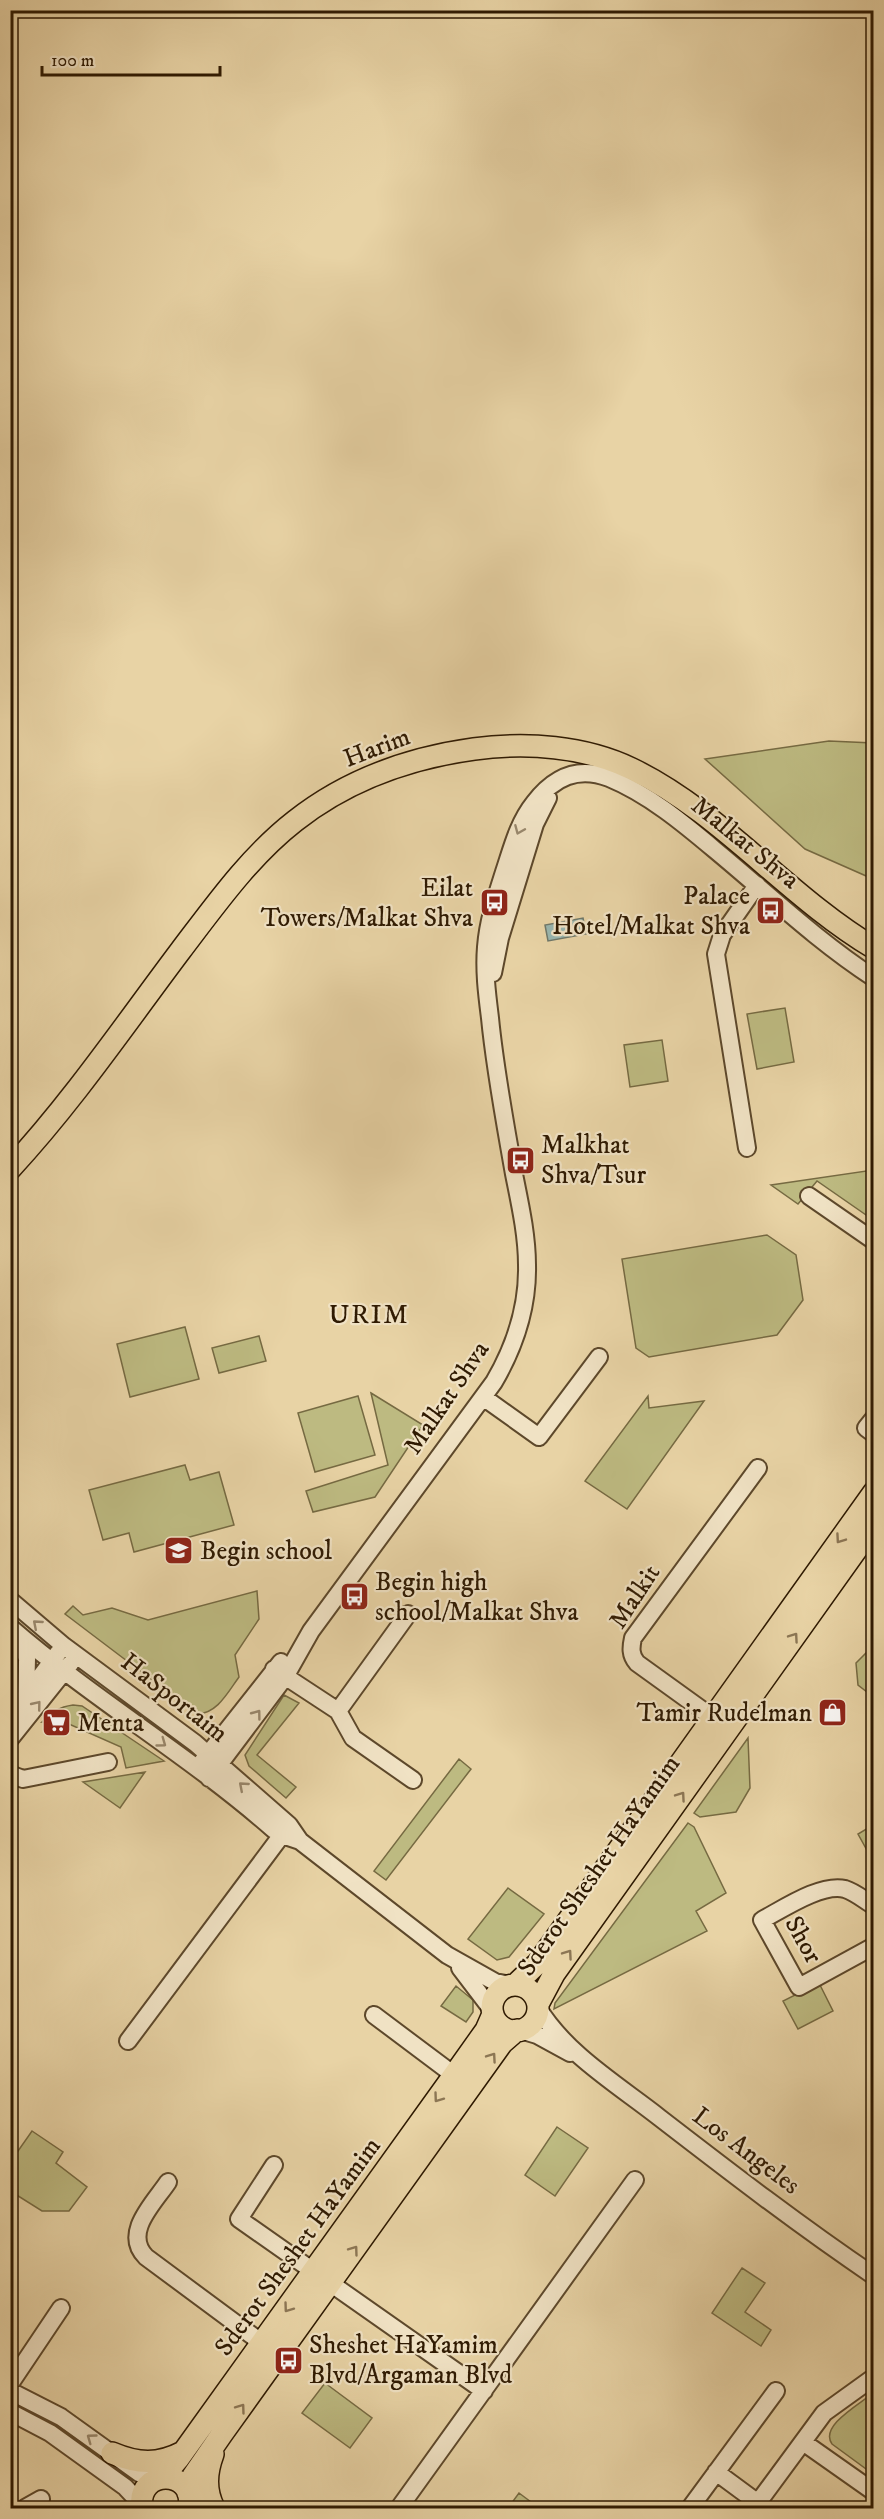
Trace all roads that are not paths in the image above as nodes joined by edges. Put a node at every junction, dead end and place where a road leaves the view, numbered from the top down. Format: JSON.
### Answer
{"nodes":[{"id":1,"x":757,"y":885,"type":"junction"},
{"id":2,"x":873,"y":948,"type":"edge"},
{"id":3,"x":873,"y":978,"type":"edge"},
{"id":4,"x":747,"y":1148,"type":"dead end"},
{"id":5,"x":10,"y":1169,"type":"edge"},
{"id":6,"x":810,"y":1196,"type":"dead end"},
{"id":7,"x":873,"y":1241,"type":"edge"},
{"id":8,"x":598,"y":1357,"type":"dead end"},
{"id":9,"x":483,"y":1397,"type":"junction"},
{"id":10,"x":873,"y":1418,"type":"edge"},
{"id":11,"x":873,"y":1434,"type":"edge"},
{"id":12,"x":758,"y":1468,"type":"dead end"},
{"id":13,"x":873,"y":1492,"type":"edge"},
{"id":14,"x":873,"y":1525,"type":"edge"},
{"id":15,"x":10,"y":1600,"type":"edge"},
{"id":16,"x":408,"y":1614,"type":"dead end"},
{"id":17,"x":12,"y":1628,"type":"edge"},
{"id":18,"x":70,"y":1651,"type":"junction"},
{"id":19,"x":58,"y":1667,"type":"junction"},
{"id":20,"x":279,"y":1673,"type":"junction"},
{"id":21,"x":25,"y":1697,"type":"junction"},
{"id":22,"x":338,"y":1711,"type":"junction"},
{"id":23,"x":10,"y":1717,"type":"edge"},
{"id":24,"x":721,"y":1723,"type":"junction"},
{"id":25,"x":10,"y":1738,"type":"edge"},
{"id":26,"x":108,"y":1762,"type":"dead end"},
{"id":27,"x":208,"y":1766,"type":"junction"},
{"id":28,"x":10,"y":1774,"type":"edge"},
{"id":29,"x":413,"y":1779,"type":"dead end"},
{"id":30,"x":285,"y":1830,"type":"junction"},
{"id":31,"x":873,"y":1906,"type":"edge"},
{"id":32,"x":873,"y":1947,"type":"edge"},
{"id":33,"x":447,"y":1955,"type":"junction"},
{"id":34,"x":513,"y":1985,"type":"junction"},
{"id":35,"x":538,"y":2006,"type":"junction"},
{"id":36,"x":493,"y":2012,"type":"junction"},
{"id":37,"x":374,"y":2015,"type":"dead end"},
{"id":38,"x":518,"y":2030,"type":"junction"},
{"id":39,"x":128,"y":2041,"type":"dead end"},
{"id":40,"x":590,"y":2064,"type":"junction"},
{"id":41,"x":454,"y":2075,"type":"junction"},
{"id":42,"x":274,"y":2165,"type":"dead end"},
{"id":43,"x":635,"y":2180,"type":"dead end"},
{"id":44,"x":168,"y":2182,"type":"dead end"},
{"id":45,"x":873,"y":2276,"type":"edge"},
{"id":46,"x":322,"y":2278,"type":"junction"},
{"id":47,"x":61,"y":2308,"type":"dead end"},
{"id":48,"x":265,"y":2339,"type":"junction"},
{"id":49,"x":873,"y":2377,"type":"edge"},
{"id":50,"x":10,"y":2384,"type":"edge"},
{"id":51,"x":10,"y":2391,"type":"edge"},
{"id":52,"x":484,"y":2391,"type":"junction"},
{"id":53,"x":776,"y":2391,"type":"dead end"},
{"id":54,"x":10,"y":2412,"type":"edge"},
{"id":55,"x":222,"y":2434,"type":"junction"},
{"id":56,"x":803,"y":2442,"type":"junction"},
{"id":57,"x":186,"y":2450,"type":"junction"},
{"id":58,"x":112,"y":2453,"type":"junction"},
{"id":59,"x":716,"y":2472,"type":"junction"},
{"id":60,"x":160,"y":2479,"type":"junction"},
{"id":61,"x":873,"y":2492,"type":"edge"},
{"id":62,"x":41,"y":2499,"type":"dead end"},
{"id":63,"x":190,"y":2503,"type":"edge"},
{"id":64,"x":756,"y":2506,"type":"edge"},
{"id":65,"x":142,"y":2507,"type":"edge"},
{"id":66,"x":25,"y":2508,"type":"edge"},
{"id":67,"x":214,"y":2508,"type":"edge"},
{"id":68,"x":399,"y":2508,"type":"edge"},
{"id":69,"x":690,"y":2508,"type":"edge"}],
"edges":[{"from":1,"to":3,"type":"street","name":"Malkat Shva"},
{"from":1,"to":4,"type":"street"},
{"from":1,"to":9,"type":"street","name":"Malkat Shva"},
{"from":2,"to":5,"type":"main road","name":"Harim"},
{"from":6,"to":7,"type":"street"},
{"from":8,"to":9,"type":"street"},
{"from":9,"to":20,"type":"street","name":"Malkat Shva"},
{"from":10,"to":11,"type":"street"},
{"from":12,"to":24,"type":"street","name":"Malkit"},
{"from":13,"to":24,"type":"main road","name":"Sderot Sheshet HaYamim","one_way":true},
{"from":24,"to":14,"type":"main road","name":"Sderot Sheshet HaYamim","one_way":true},
{"from":18,"to":15,"type":"street","name":"HaSportaim","one_way":true},
{"from":16,"to":22,"type":"street"},
{"from":17,"to":19,"type":"street","name":"HaSportaim"},
{"from":17,"to":21,"type":"street"},
{"from":18,"to":19,"type":"street"},
{"from":18,"to":27,"type":"street","name":"HaSportaim"},
{"from":19,"to":21,"type":"street"},
{"from":25,"to":19,"type":"street","one_way":true},
{"from":19,"to":27,"type":"street","name":"HaSportaim","one_way":true},
{"from":20,"to":22,"type":"street"},
{"from":20,"to":27,"type":"street","name":"Malkat Shva"},
{"from":21,"to":23,"type":"street"},
{"from":22,"to":29,"type":"street"},
{"from":24,"to":34,"type":"main road","name":"Sderot Sheshet HaYamim"},
{"from":35,"to":24,"type":"main road","name":"Sderot Sheshet HaYamim","one_way":true},
{"from":26,"to":28,"type":"street"},
{"from":27,"to":30,"type":"street","name":"HaSportaim"},
{"from":30,"to":33,"type":"street","name":"HaSportaim"},
{"from":30,"to":39,"type":"street"},
{"from":31,"to":32,"type":"street","name":"Shor"},
{"from":33,"to":34,"type":"street","name":"HaSportaim"},
{"from":33,"to":36,"type":"street","name":"HaSportaim"},
{"from":34,"to":35,"type":"main road"},
{"from":34,"to":36,"type":"main road"},
{"from":35,"to":38,"type":"main road"},
{"from":35,"to":40,"type":"street","name":"Los Angeles"},
{"from":36,"to":38,"type":"main road"},
{"from":36,"to":41,"type":"main road","name":"Sderot Sheshet HaYamim"},
{"from":37,"to":41,"type":"street"},
{"from":38,"to":40,"type":"street","name":"Los Angeles"},
{"from":46,"to":38,"type":"main road","name":"Sderot Sheshet HaYamim","one_way":true},
{"from":40,"to":45,"type":"street","name":"Los Angeles"},
{"from":41,"to":46,"type":"main road","name":"Sderot Sheshet HaYamim","one_way":true},
{"from":42,"to":46,"type":"street"},
{"from":43,"to":52,"type":"street"},
{"from":44,"to":48,"type":"street"},
{"from":46,"to":48,"type":"main road","name":"Sderot Sheshet HaYamim","one_way":true},
{"from":46,"to":52,"type":"street"},
{"from":55,"to":46,"type":"main road","name":"Sderot Sheshet HaYamim","one_way":true},
{"from":47,"to":50,"type":"street"},
{"from":48,"to":57,"type":"main road","name":"Sderot Sheshet HaYamim"},
{"from":49,"to":56,"type":"street"},
{"from":58,"to":51,"type":"street","one_way":true},
{"from":52,"to":68,"type":"street"},
{"from":53,"to":59,"type":"street"},
{"from":54,"to":65,"type":"street"},
{"from":55,"to":63,"type":"main road","name":"Sderot Sheshet HaYamim"},
{"from":55,"to":67,"type":"main road"},
{"from":56,"to":61,"type":"street"},
{"from":56,"to":64,"type":"street"},
{"from":57,"to":58,"type":"main road"},
{"from":57,"to":60,"type":"main road","name":"Sderot Sheshet HaYamim"},
{"from":58,"to":60,"type":"street"},
{"from":59,"to":64,"type":"street"},
{"from":59,"to":69,"type":"street"},
{"from":60,"to":63,"type":"main road"},
{"from":60,"to":65,"type":"main road","name":"Sderot Sheshet HaYamim"},
{"from":62,"to":66,"type":"street"}]}
